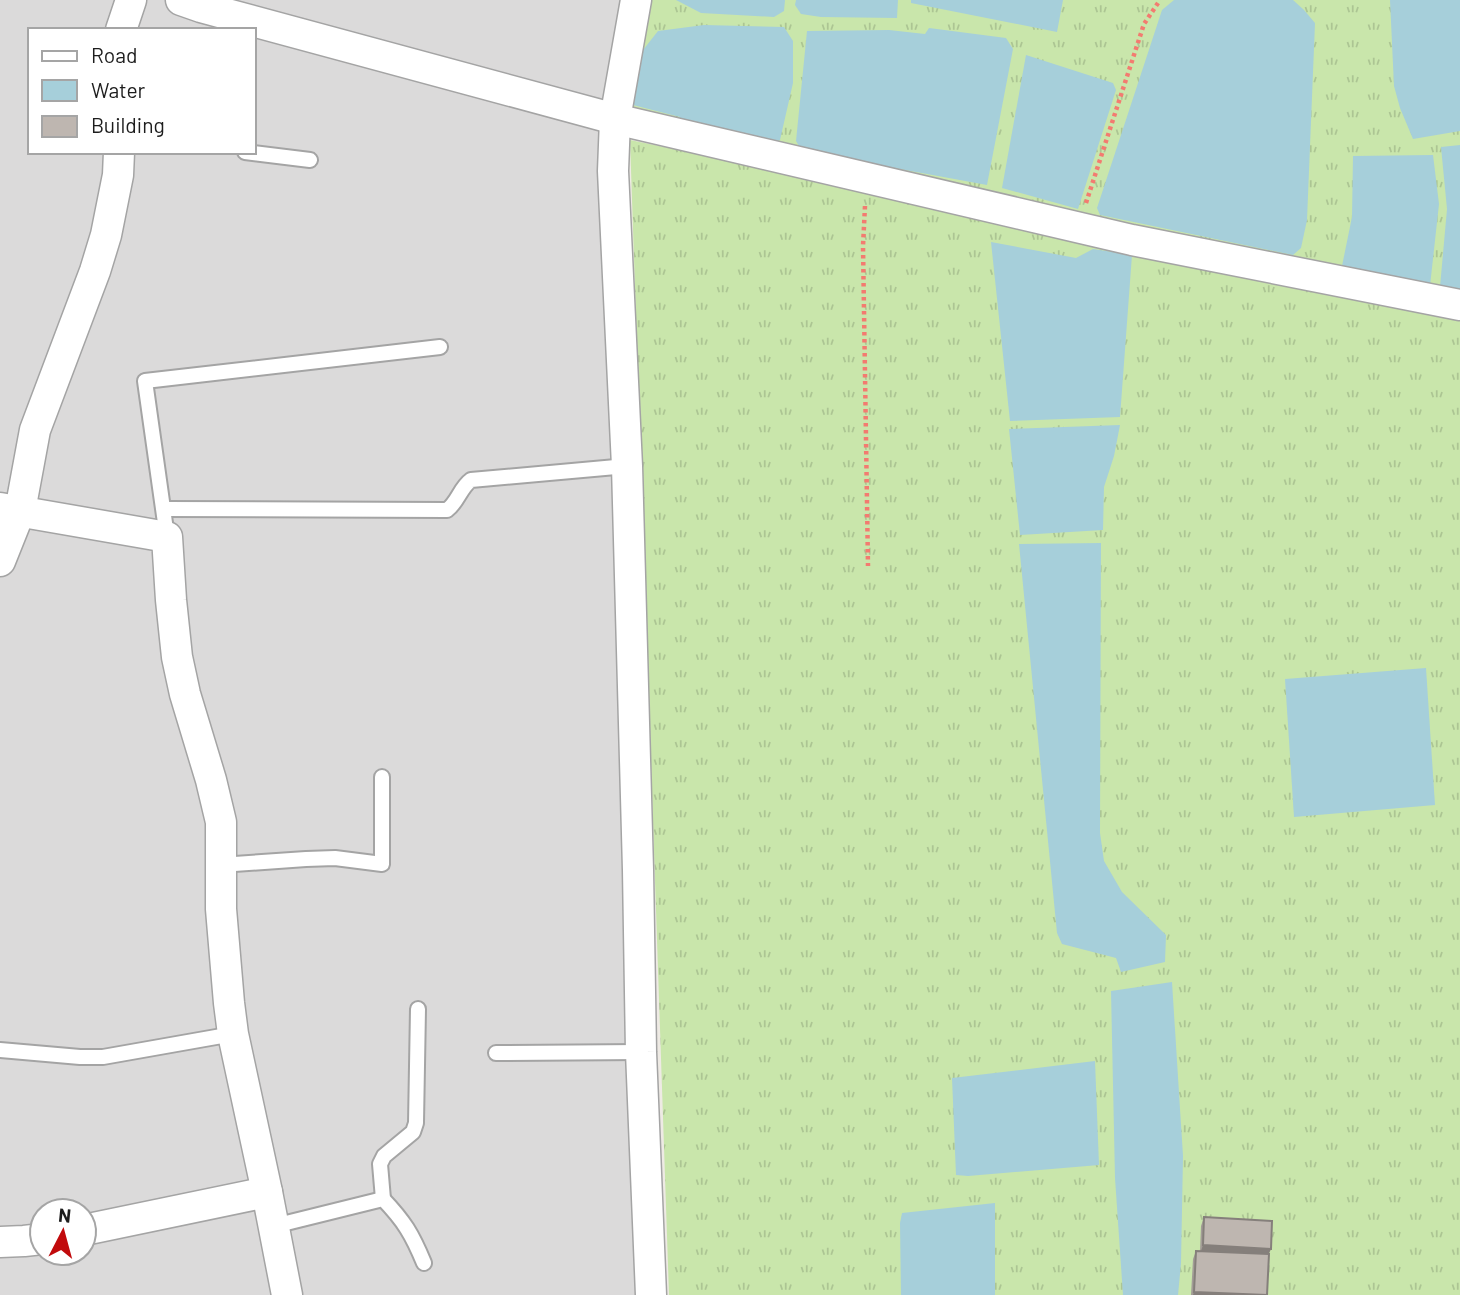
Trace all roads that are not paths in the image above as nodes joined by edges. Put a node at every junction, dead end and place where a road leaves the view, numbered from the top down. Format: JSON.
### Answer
{"nodes":[{"id":1,"x":131,"y":0,"type":"edge"},
{"id":2,"x":181,"y":0,"type":"edge"},
{"id":3,"x":636,"y":0,"type":"edge"},
{"id":4,"x":122,"y":28,"type":"edge"},
{"id":5,"x":615,"y":118,"type":"junction"},
{"id":6,"x":256,"y":153,"type":"edge"},
{"id":7,"x":119,"y":154,"type":"edge"},
{"id":8,"x":310,"y":160,"type":"dead end"},
{"id":9,"x":1460,"y":305,"type":"edge"},
{"id":10,"x":440,"y":347,"type":"dead end"},
{"id":11,"x":627,"y":466,"type":"junction"},
{"id":12,"x":10,"y":510,"type":"edge"},
{"id":13,"x":166,"y":523,"type":"junction"},
{"id":14,"x":0,"y":561,"type":"edge"},
{"id":15,"x":382,"y":777,"type":"dead end"},
{"id":16,"x":220,"y":865,"type":"junction"},
{"id":17,"x":418,"y":1009,"type":"dead end"},
{"id":18,"x":233,"y":1034,"type":"junction"},
{"id":19,"x":0,"y":1050,"type":"edge"},
{"id":20,"x":641,"y":1052,"type":"junction"},
{"id":21,"x":496,"y":1053,"type":"dead end"},
{"id":22,"x":267,"y":1192,"type":"junction"},
{"id":23,"x":383,"y":1199,"type":"junction"},
{"id":24,"x":274,"y":1226,"type":"junction"},
{"id":25,"x":98,"y":1227,"type":"edge"},
{"id":26,"x":28,"y":1240,"type":"edge"},
{"id":27,"x":0,"y":1241,"type":"edge"},
{"id":28,"x":424,"y":1263,"type":"dead end"},
{"id":29,"x":287,"y":1295,"type":"edge"},
{"id":30,"x":651,"y":1295,"type":"edge"}],
"edges":[{"from":1,"to":4,"type":"street"},
{"from":2,"to":5,"type":"street"},
{"from":3,"to":5,"type":"street"},
{"from":5,"to":9,"type":"street"},
{"from":5,"to":11,"type":"street"},
{"from":6,"to":8,"type":"lane"},
{"from":7,"to":12,"type":"street"},
{"from":10,"to":13,"type":"lane"},
{"from":11,"to":13,"type":"lane"},
{"from":11,"to":20,"type":"street"},
{"from":12,"to":13,"type":"street"},
{"from":12,"to":14,"type":"street"},
{"from":13,"to":16,"type":"street"},
{"from":15,"to":16,"type":"lane"},
{"from":16,"to":18,"type":"street"},
{"from":17,"to":23,"type":"lane"},
{"from":18,"to":19,"type":"lane"},
{"from":18,"to":22,"type":"street"},
{"from":20,"to":21,"type":"lane"},
{"from":20,"to":30,"type":"street"},
{"from":22,"to":24,"type":"street"},
{"from":22,"to":25,"type":"street"},
{"from":23,"to":24,"type":"lane"},
{"from":23,"to":28,"type":"lane"},
{"from":24,"to":29,"type":"street"},
{"from":26,"to":27,"type":"street"}]}
